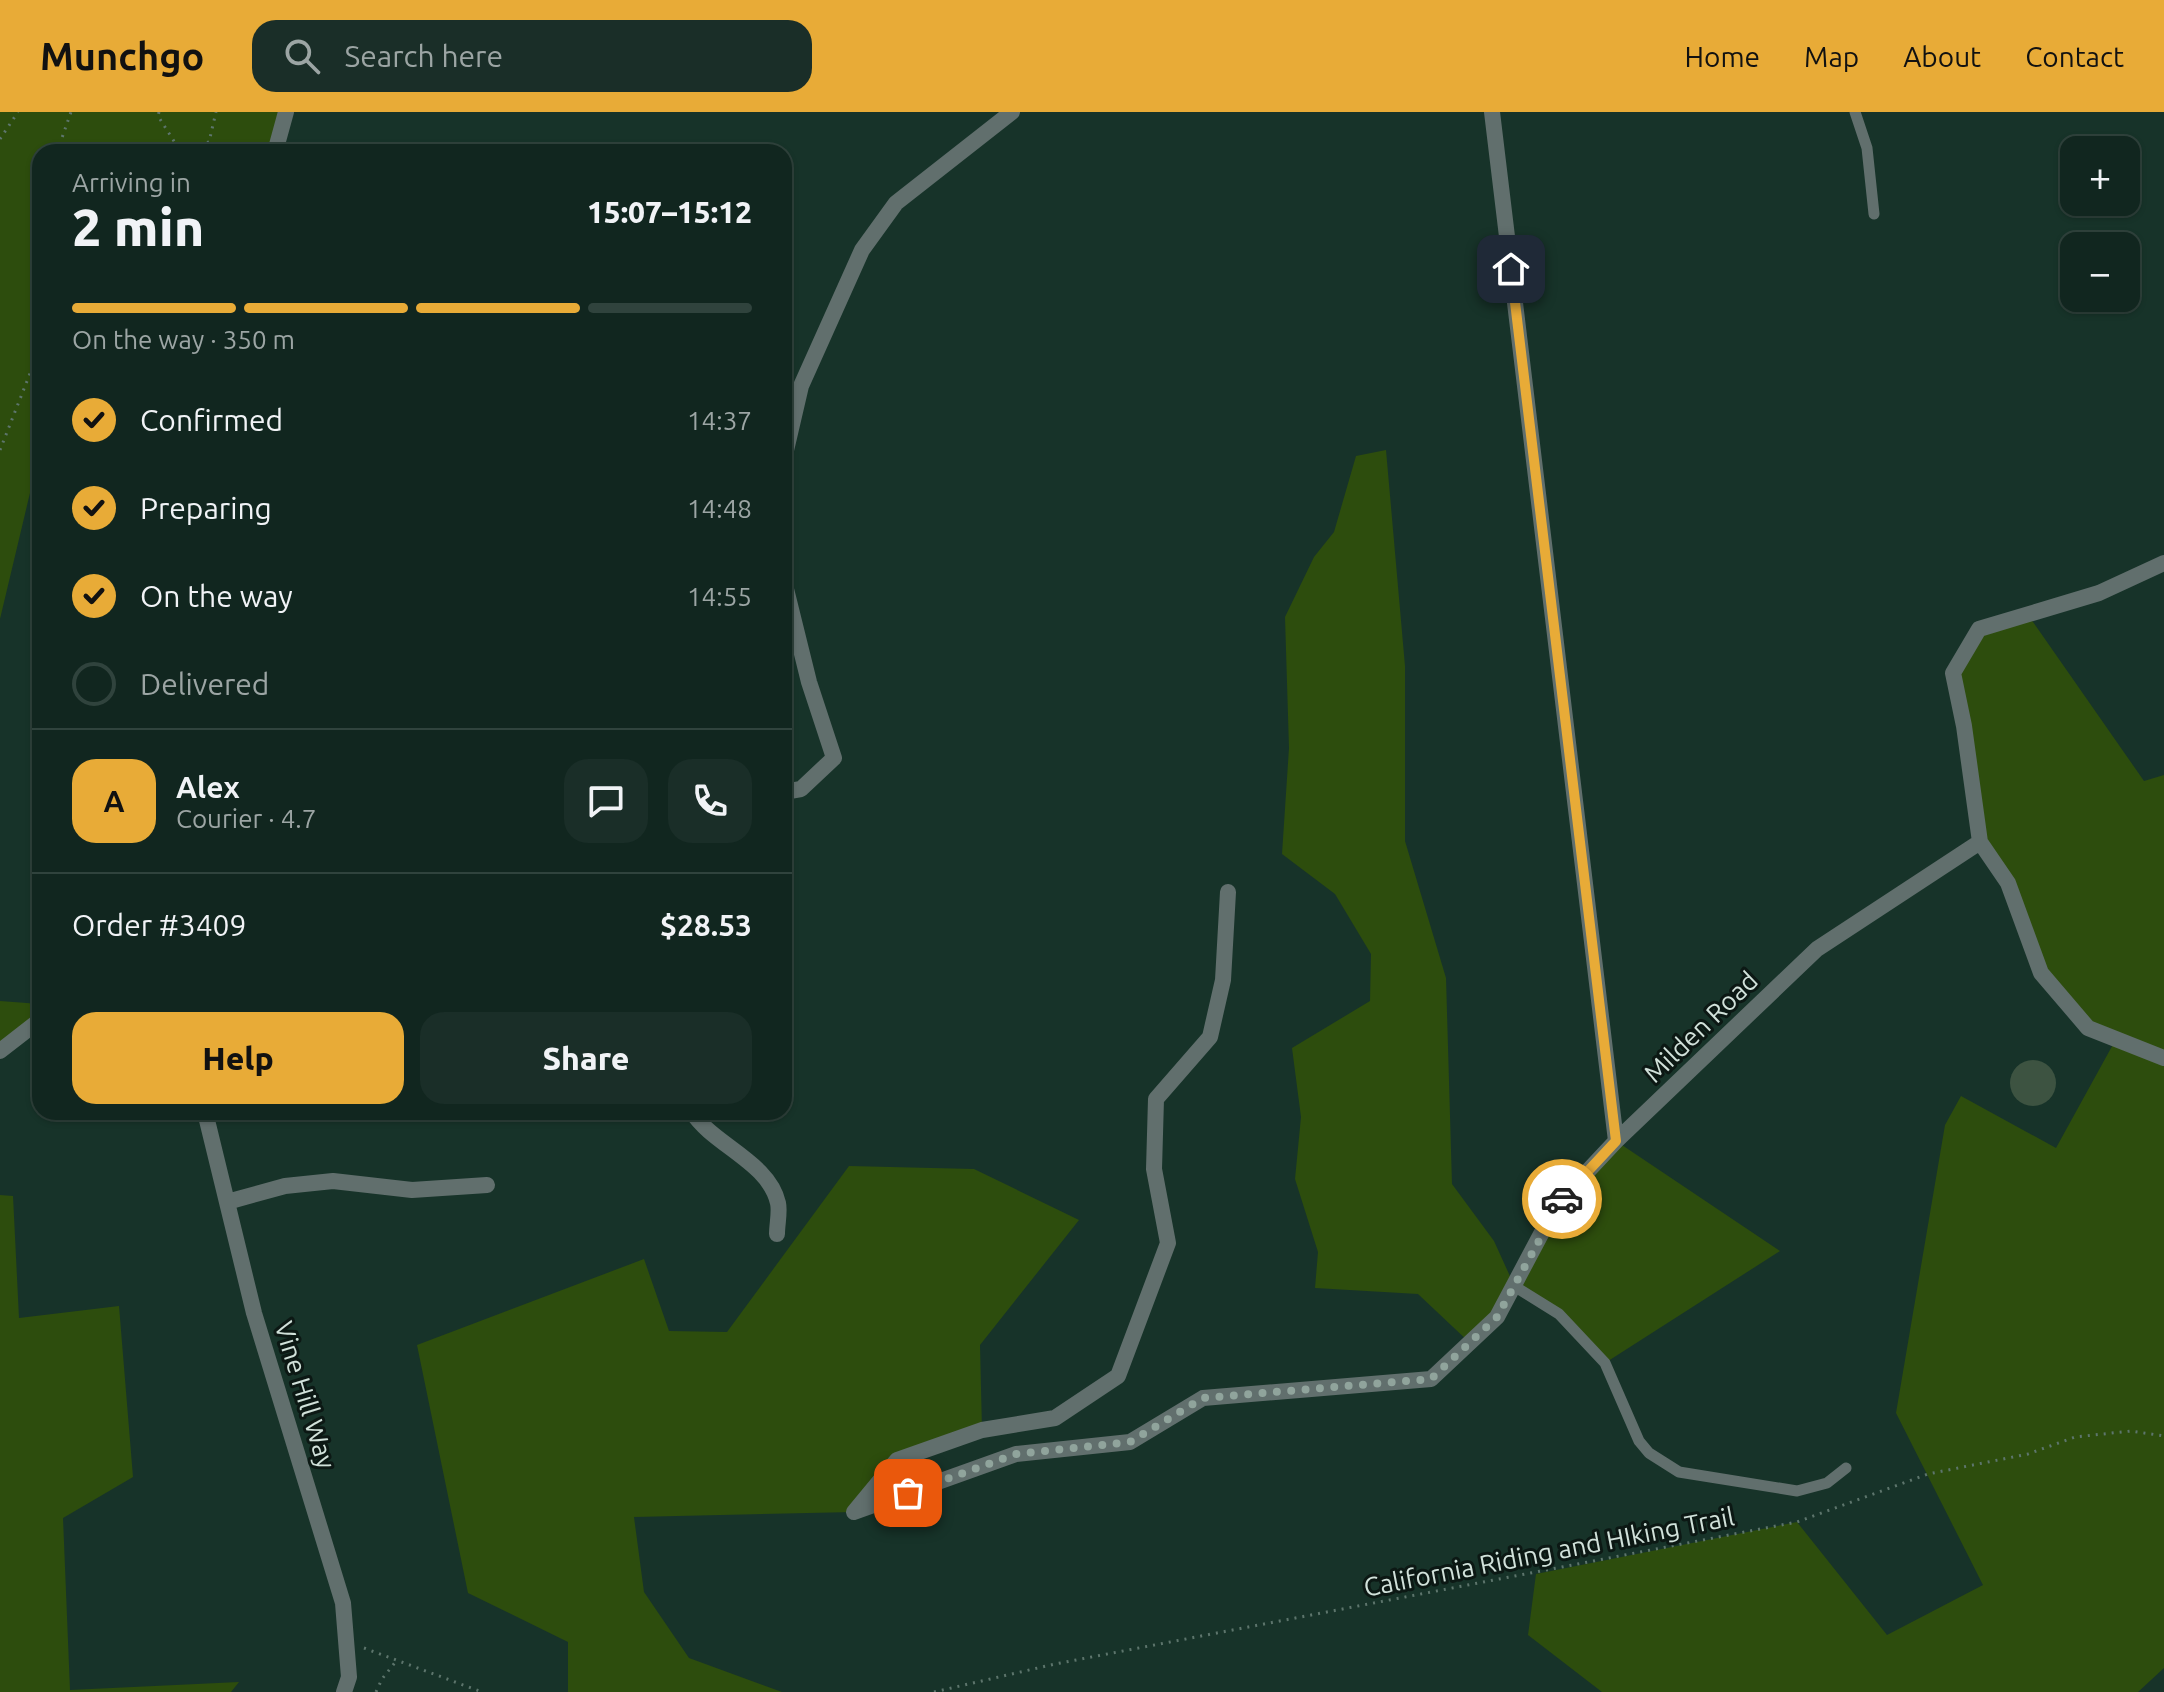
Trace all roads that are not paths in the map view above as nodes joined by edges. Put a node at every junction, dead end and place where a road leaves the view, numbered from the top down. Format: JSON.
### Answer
{"nodes":[{"id":1,"x":286,"y":112,"type":"edge"},
{"id":2,"x":1012,"y":112,"type":"edge"},
{"id":3,"x":1492,"y":112,"type":"edge"},
{"id":4,"x":1855,"y":112,"type":"edge"},
{"id":5,"x":277,"y":144,"type":"edge"},
{"id":6,"x":1874,"y":214,"type":"dead end"},
{"id":7,"x":792,"y":425,"type":"edge"},
{"id":8,"x":2164,"y":563,"type":"edge"},
{"id":9,"x":792,"y":613,"type":"edge"},
{"id":10,"x":792,"y":791,"type":"edge"},
{"id":11,"x":1980,"y":842,"type":"junction"},
{"id":12,"x":1228,"y":892,"type":"dead end"},
{"id":13,"x":32,"y":1026,"type":"edge"},
{"id":14,"x":0,"y":1051,"type":"edge"},
{"id":15,"x":2164,"y":1058,"type":"edge"},
{"id":16,"x":207,"y":1120,"type":"edge"},
{"id":17,"x":697,"y":1120,"type":"edge"},
{"id":18,"x":1616,"y":1141,"type":"junction"},
{"id":19,"x":487,"y":1185,"type":"dead end"},
{"id":20,"x":227,"y":1202,"type":"junction"},
{"id":21,"x":777,"y":1234,"type":"dead end"},
{"id":22,"x":1514,"y":1286,"type":"junction"},
{"id":23,"x":1846,"y":1468,"type":"dead end"},
{"id":24,"x":344,"y":1692,"type":"edge"}],
"edges":[{"from":1,"to":5,"type":"street"},
{"from":2,"to":7,"type":"street"},
{"from":3,"to":18,"type":"street"},
{"from":4,"to":6,"type":"lane"},
{"from":8,"to":11,"type":"street"},
{"from":9,"to":10,"type":"street"},
{"from":11,"to":15,"type":"street"},
{"from":11,"to":18,"type":"street","name":"Milden Road"},
{"from":12,"to":22,"type":"street","name":"Milden Road"},
{"from":13,"to":14,"type":"street"},
{"from":16,"to":20,"type":"street","name":"Vine Hill Way"},
{"from":17,"to":21,"type":"street"},
{"from":18,"to":22,"type":"street","name":"Milden Road"},
{"from":19,"to":20,"type":"street"},
{"from":20,"to":24,"type":"street","name":"Vine Hill Way"},
{"from":22,"to":23,"type":"lane"}]}
